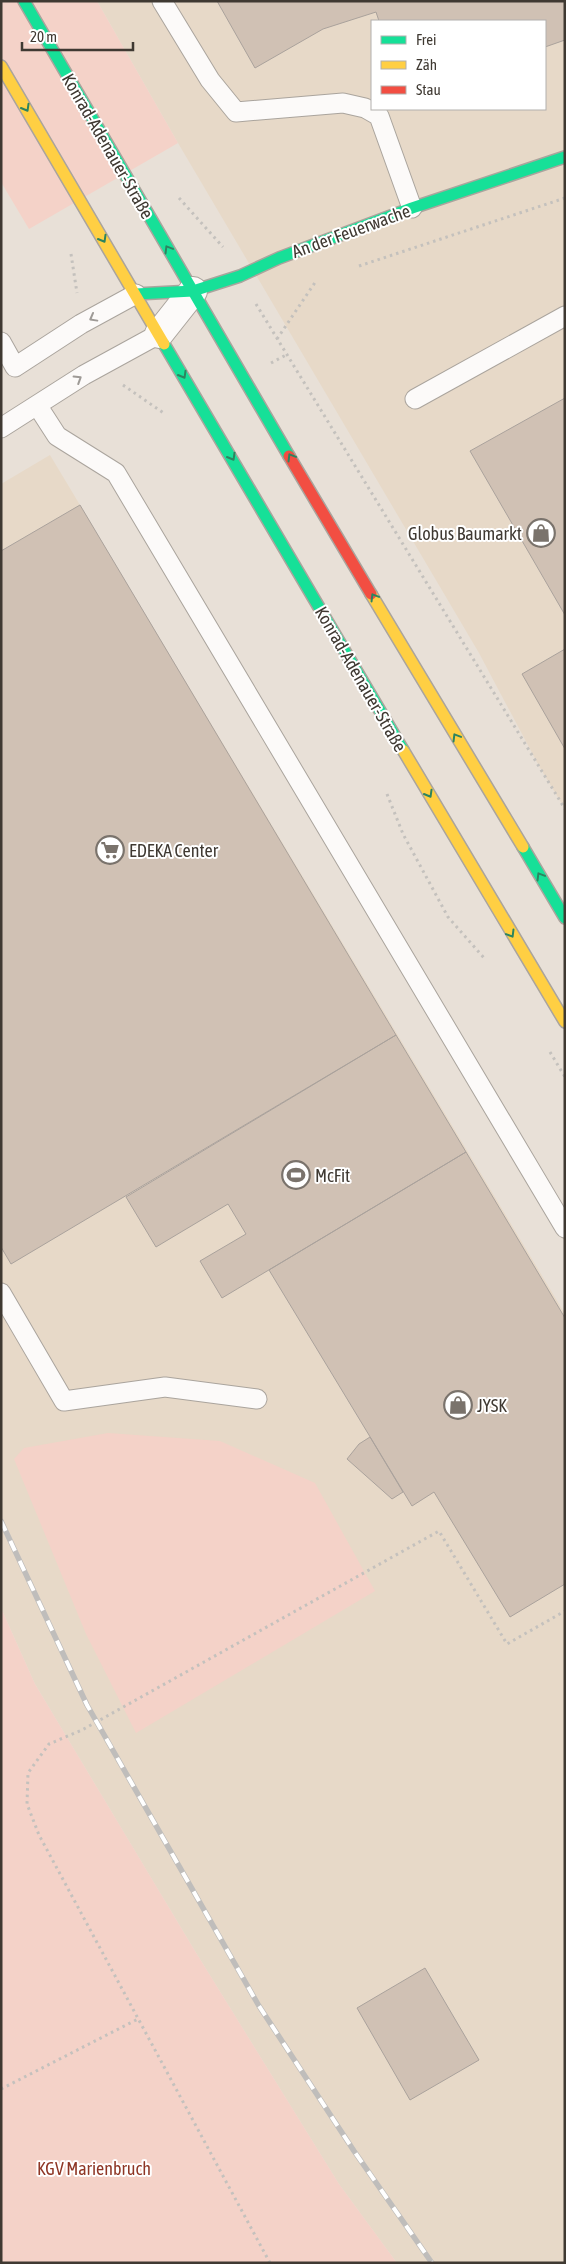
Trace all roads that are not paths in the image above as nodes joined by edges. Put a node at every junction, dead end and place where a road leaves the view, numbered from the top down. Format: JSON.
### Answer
{"nodes":[{"id":1,"x":24,"y":1,"type":"edge"},
{"id":2,"x":162,"y":1,"type":"edge"},
{"id":3,"x":1,"y":66,"type":"edge"},
{"id":4,"x":565,"y":157,"type":"edge"},
{"id":5,"x":412,"y":208,"type":"junction"},
{"id":6,"x":193,"y":291,"type":"junction"},
{"id":7,"x":136,"y":294,"type":"junction"},
{"id":8,"x":565,"y":316,"type":"edge"},
{"id":9,"x":159,"y":334,"type":"junction"},
{"id":10,"x":1,"y":342,"type":"edge"},
{"id":11,"x":416,"y":399,"type":"dead end"},
{"id":12,"x":37,"y":405,"type":"junction"},
{"id":13,"x":1,"y":428,"type":"edge"},
{"id":14,"x":565,"y":918,"type":"edge"},
{"id":15,"x":565,"y":1022,"type":"edge"},
{"id":16,"x":565,"y":1228,"type":"edge"},
{"id":17,"x":1,"y":1293,"type":"edge"},
{"id":18,"x":257,"y":1398,"type":"dead end"}],
"edges":[{"from":6,"to":1,"type":"street","name":"Konrad-Adenauer-Straße","one_way":true},
{"from":2,"to":5,"type":"lane"},
{"from":3,"to":7,"type":"street","name":"Konrad-Adenauer-Straße","one_way":true},
{"from":4,"to":5,"type":"street","name":"An der Feuerwache"},
{"from":5,"to":6,"type":"street","name":"An der Feuerwache"},
{"from":6,"to":7,"type":"street","name":"An der Feuerwache"},
{"from":6,"to":9,"type":"street"},
{"from":14,"to":6,"type":"street","name":"Konrad-Adenauer-Straße","one_way":true},
{"from":7,"to":9,"type":"street","name":"Konrad-Adenauer-Straße"},
{"from":7,"to":10,"type":"lane","one_way":true},
{"from":8,"to":11,"type":"lane"},
{"from":12,"to":9,"type":"lane","one_way":true},
{"from":9,"to":15,"type":"street","name":"Konrad-Adenauer-Straße","one_way":true},
{"from":12,"to":13,"type":"lane"},
{"from":12,"to":16,"type":"lane"},
{"from":17,"to":18,"type":"lane"}]}
